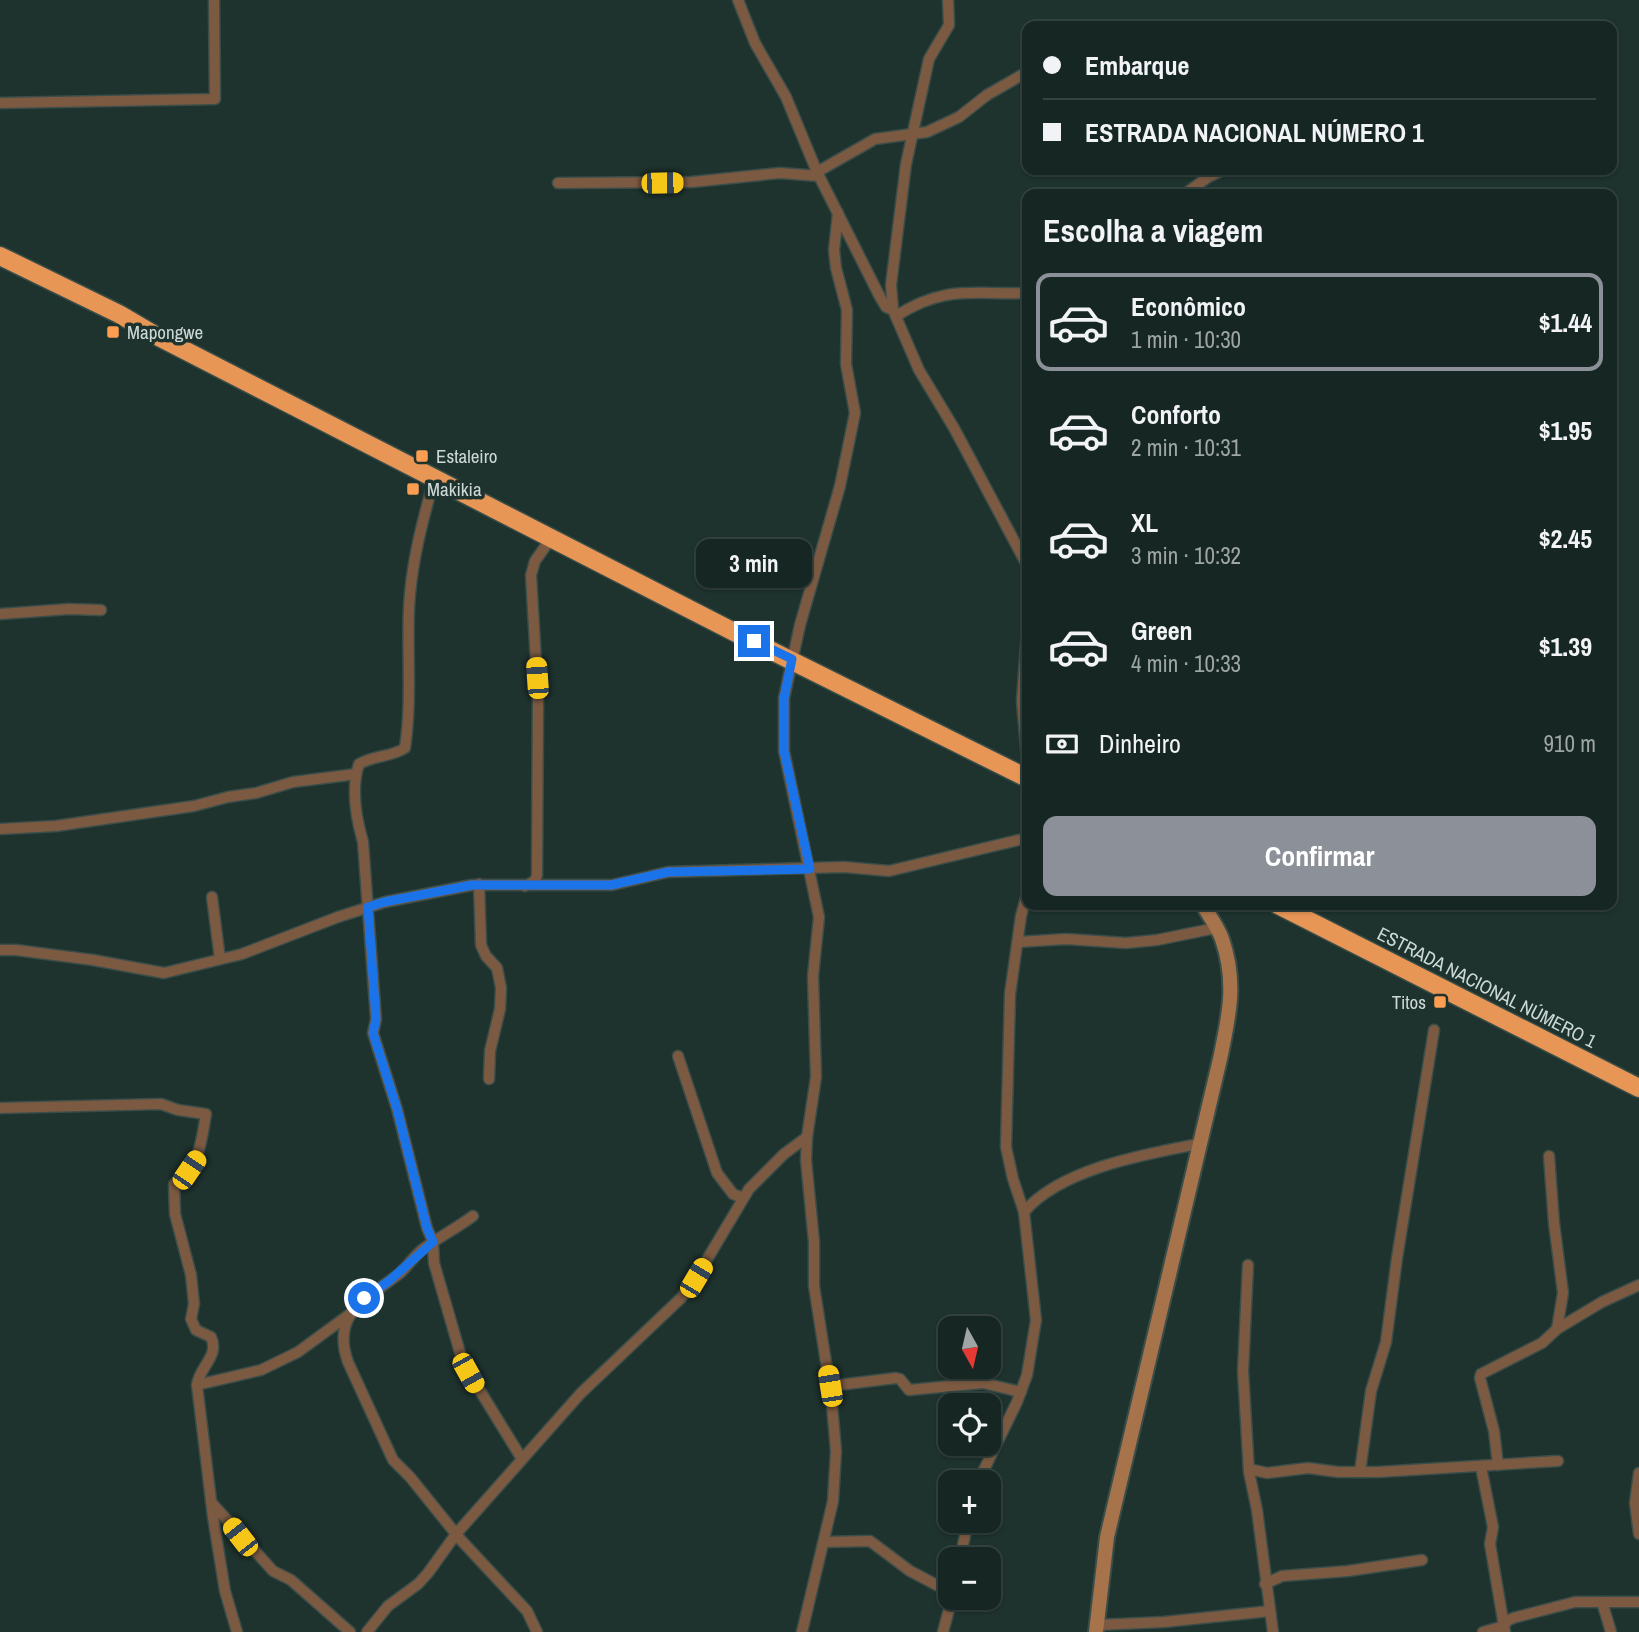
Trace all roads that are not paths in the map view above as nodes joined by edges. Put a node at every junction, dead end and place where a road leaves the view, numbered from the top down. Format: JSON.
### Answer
{"nodes":[{"id":1,"x":214,"y":0,"type":"edge"},
{"id":2,"x":738,"y":0,"type":"edge"},
{"id":3,"x":948,"y":0,"type":"edge"},
{"id":4,"x":1022,"y":75,"type":"edge"},
{"id":5,"x":0,"y":103,"type":"edge"},
{"id":6,"x":914,"y":134,"type":"junction"},
{"id":7,"x":818,"y":174,"type":"junction"},
{"id":8,"x":1212,"y":175,"type":"edge"},
{"id":9,"x":558,"y":183,"type":"dead end"},
{"id":10,"x":1192,"y":189,"type":"edge"},
{"id":11,"x":838,"y":213,"type":"junction"},
{"id":12,"x":0,"y":256,"type":"edge"},
{"id":13,"x":1022,"y":293,"type":"edge"},
{"id":14,"x":895,"y":313,"type":"junction"},
{"id":15,"x":432,"y":487,"type":"dead end"},
{"id":16,"x":547,"y":544,"type":"dead end"},
{"id":17,"x":1022,"y":556,"type":"edge"},
{"id":18,"x":101,"y":610,"type":"dead end"},
{"id":19,"x":0,"y":614,"type":"edge"},
{"id":20,"x":792,"y":659,"type":"junction"},
{"id":21,"x":356,"y":774,"type":"junction"},
{"id":22,"x":1022,"y":775,"type":"edge"},
{"id":23,"x":0,"y":829,"type":"edge"},
{"id":24,"x":1022,"y":839,"type":"edge"},
{"id":25,"x":810,"y":869,"type":"junction"},
{"id":26,"x":479,"y":884,"type":"junction"},
{"id":27,"x":525,"y":886,"type":"junction"},
{"id":28,"x":212,"y":897,"type":"dead end"},
{"id":29,"x":368,"y":907,"type":"junction"},
{"id":30,"x":1023,"y":910,"type":"edge"},
{"id":31,"x":1206,"y":910,"type":"edge"},
{"id":32,"x":1288,"y":910,"type":"edge"},
{"id":33,"x":1216,"y":928,"type":"junction"},
{"id":34,"x":1018,"y":942,"type":"junction"},
{"id":35,"x":0,"y":950,"type":"edge"},
{"id":36,"x":220,"y":959,"type":"junction"},
{"id":37,"x":1434,"y":1031,"type":"dead end"},
{"id":38,"x":678,"y":1056,"type":"dead end"},
{"id":39,"x":489,"y":1079,"type":"dead end"},
{"id":40,"x":1639,"y":1088,"type":"edge"},
{"id":41,"x":0,"y":1108,"type":"edge"},
{"id":42,"x":807,"y":1137,"type":"junction"},
{"id":43,"x":1198,"y":1144,"type":"junction"},
{"id":44,"x":1549,"y":1156,"type":"dead end"},
{"id":45,"x":743,"y":1198,"type":"junction"},
{"id":46,"x":1024,"y":1212,"type":"junction"},
{"id":47,"x":473,"y":1216,"type":"dead end"},
{"id":48,"x":433,"y":1242,"type":"junction"},
{"id":49,"x":1248,"y":1265,"type":"dead end"},
{"id":50,"x":1639,"y":1285,"type":"edge"},
{"id":51,"x":351,"y":1314,"type":"junction"},
{"id":52,"x":1557,"y":1329,"type":"junction"},
{"id":53,"x":197,"y":1385,"type":"junction"},
{"id":54,"x":830,"y":1386,"type":"junction"},
{"id":55,"x":1021,"y":1392,"type":"junction"},
{"id":56,"x":522,"y":1459,"type":"junction"},
{"id":57,"x":1558,"y":1461,"type":"dead end"},
{"id":58,"x":1498,"y":1465,"type":"junction"},
{"id":59,"x":1481,"y":1467,"type":"junction"},
{"id":60,"x":1249,"y":1469,"type":"junction"},
{"id":61,"x":984,"y":1470,"type":"edge"},
{"id":62,"x":1360,"y":1472,"type":"junction"},
{"id":63,"x":1267,"y":1473,"type":"junction"},
{"id":64,"x":1639,"y":1474,"type":"edge"},
{"id":65,"x":1254,"y":1490,"type":"junction"},
{"id":66,"x":211,"y":1502,"type":"junction"},
{"id":67,"x":456,"y":1534,"type":"junction"},
{"id":68,"x":1639,"y":1534,"type":"edge"},
{"id":69,"x":824,"y":1542,"type":"junction"},
{"id":70,"x":1422,"y":1560,"type":"dead end"},
{"id":71,"x":1265,"y":1584,"type":"junction"},
{"id":72,"x":938,"y":1585,"type":"edge"},
{"id":73,"x":1602,"y":1602,"type":"junction"},
{"id":74,"x":1639,"y":1602,"type":"edge"},
{"id":75,"x":949,"y":1610,"type":"edge"},
{"id":76,"x":1270,"y":1611,"type":"junction"},
{"id":77,"x":1096,"y":1628,"type":"edge"},
{"id":78,"x":1504,"y":1629,"type":"edge"},
{"id":79,"x":237,"y":1632,"type":"edge"},
{"id":80,"x":349,"y":1632,"type":"edge"},
{"id":81,"x":367,"y":1632,"type":"edge"},
{"id":82,"x":537,"y":1632,"type":"edge"},
{"id":83,"x":802,"y":1632,"type":"edge"},
{"id":84,"x":943,"y":1632,"type":"edge"},
{"id":85,"x":1273,"y":1632,"type":"edge"},
{"id":86,"x":1483,"y":1632,"type":"edge"},
{"id":87,"x":1611,"y":1632,"type":"edge"}],
"edges":[{"from":1,"to":5,"type":"street"},
{"from":2,"to":7,"type":"street"},
{"from":3,"to":6,"type":"street"},
{"from":4,"to":6,"type":"street"},
{"from":6,"to":7,"type":"street"},
{"from":6,"to":14,"type":"street"},
{"from":7,"to":9,"type":"street"},
{"from":7,"to":11,"type":"street"},
{"from":8,"to":10,"type":"street"},
{"from":11,"to":14,"type":"street"},
{"from":11,"to":20,"type":"street"},
{"from":12,"to":20,"type":"highway"},
{"from":13,"to":14,"type":"street"},
{"from":14,"to":17,"type":"street"},
{"from":15,"to":21,"type":"street"},
{"from":16,"to":27,"type":"street"},
{"from":18,"to":19,"type":"street"},
{"from":20,"to":22,"type":"highway"},
{"from":20,"to":25,"type":"street"},
{"from":21,"to":23,"type":"street"},
{"from":21,"to":29,"type":"street"},
{"from":24,"to":25,"type":"street"},
{"from":25,"to":27,"type":"street"},
{"from":25,"to":42,"type":"street"},
{"from":26,"to":27,"type":"street"},
{"from":26,"to":29,"type":"street"},
{"from":26,"to":39,"type":"street"},
{"from":28,"to":36,"type":"street"},
{"from":29,"to":36,"type":"street"},
{"from":29,"to":48,"type":"street"},
{"from":30,"to":34,"type":"street"},
{"from":31,"to":33,"type":"street"},
{"from":32,"to":40,"type":"highway","name":"ESTRADA NACIONAL NÚMERO 1"},
{"from":33,"to":34,"type":"street"},
{"from":33,"to":43,"type":"street"},
{"from":34,"to":46,"type":"street"},
{"from":35,"to":36,"type":"street"},
{"from":37,"to":62,"type":"street"},
{"from":38,"to":45,"type":"street"},
{"from":41,"to":53,"type":"street"},
{"from":42,"to":45,"type":"street"},
{"from":42,"to":54,"type":"street"},
{"from":43,"to":46,"type":"street"},
{"from":43,"to":77,"type":"street"},
{"from":44,"to":52,"type":"street"},
{"from":45,"to":56,"type":"street"},
{"from":46,"to":55,"type":"street"},
{"from":47,"to":48,"type":"street"},
{"from":48,"to":51,"type":"street"},
{"from":48,"to":56,"type":"street"},
{"from":49,"to":60,"type":"street"},
{"from":50,"to":52,"type":"street"},
{"from":51,"to":53,"type":"street"},
{"from":51,"to":67,"type":"street"},
{"from":52,"to":58,"type":"street"},
{"from":53,"to":66,"type":"street"},
{"from":54,"to":55,"type":"street"},
{"from":54,"to":69,"type":"street"},
{"from":55,"to":61,"type":"street"},
{"from":56,"to":67,"type":"street"},
{"from":57,"to":58,"type":"street"},
{"from":58,"to":59,"type":"street"},
{"from":59,"to":62,"type":"street"},
{"from":59,"to":78,"type":"street"},
{"from":60,"to":63,"type":"street"},
{"from":60,"to":65,"type":"street"},
{"from":62,"to":63,"type":"street"},
{"from":63,"to":65,"type":"street"},
{"from":64,"to":68,"type":"street"},
{"from":65,"to":71,"type":"street"},
{"from":66,"to":79,"type":"street"},
{"from":66,"to":80,"type":"street"},
{"from":67,"to":81,"type":"street"},
{"from":67,"to":82,"type":"street"},
{"from":69,"to":72,"type":"street"},
{"from":69,"to":83,"type":"street"},
{"from":70,"to":71,"type":"street"},
{"from":71,"to":76,"type":"street"},
{"from":73,"to":74,"type":"street"},
{"from":73,"to":78,"type":"street"},
{"from":73,"to":87,"type":"street"},
{"from":75,"to":84,"type":"street"},
{"from":76,"to":77,"type":"street"},
{"from":76,"to":85,"type":"street"},
{"from":78,"to":86,"type":"street"}]}
